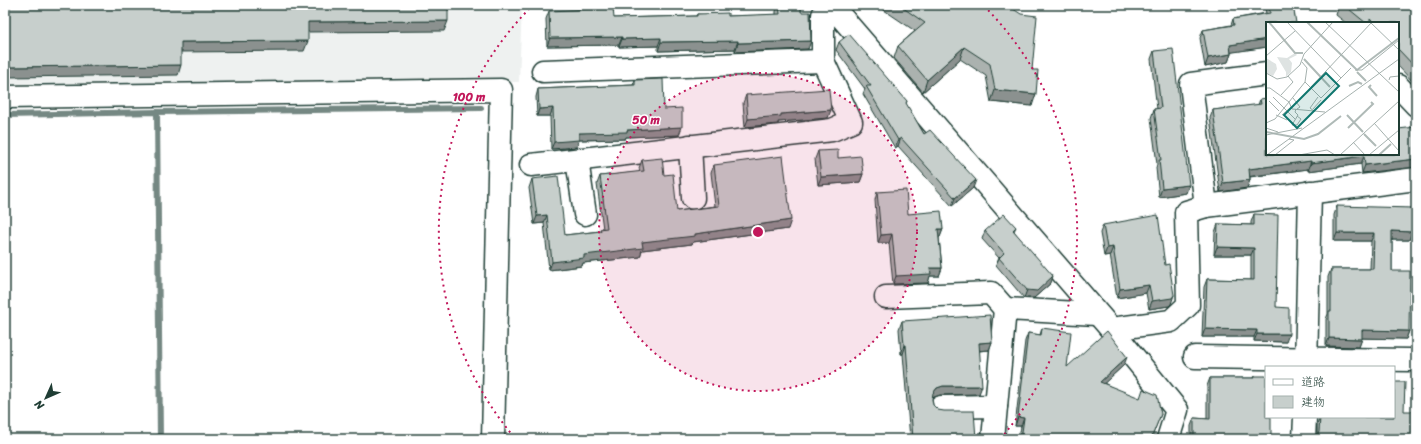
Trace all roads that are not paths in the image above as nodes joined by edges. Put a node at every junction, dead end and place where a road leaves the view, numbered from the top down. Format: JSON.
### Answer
{"nodes":[{"id":1,"x":830,"y":5,"type":"edge"},
{"id":2,"x":823,"y":61,"type":"junction"},
{"id":3,"x":543,"y":71,"type":"dead end"},
{"id":4,"x":1266,"y":74,"type":"edge"},
{"id":5,"x":1399,"y":87,"type":"edge"},
{"id":6,"x":5,"y":97,"type":"edge"},
{"id":7,"x":1416,"y":105,"type":"edge"},
{"id":8,"x":690,"y":146,"type":"junction"},
{"id":9,"x":578,"y":160,"type":"junction"},
{"id":10,"x":531,"y":165,"type":"dead end"},
{"id":11,"x":1416,"y":179,"type":"edge"},
{"id":12,"x":1310,"y":192,"type":"junction"},
{"id":13,"x":693,"y":198,"type":"dead end"},
{"id":14,"x":1206,"y":206,"type":"junction"},
{"id":15,"x":585,"y":214,"type":"dead end"},
{"id":16,"x":886,"y":297,"type":"dead end"},
{"id":17,"x":1005,"y":309,"type":"junction"},
{"id":18,"x":1103,"y":322,"type":"junction"},
{"id":19,"x":1195,"y":357,"type":"dead end"},
{"id":20,"x":1411,"y":360,"type":"dead end"},
{"id":21,"x":1306,"y":363,"type":"edge"},
{"id":22,"x":996,"y":406,"type":"junction"},
{"id":23,"x":941,"y":407,"type":"dead end"},
{"id":24,"x":1305,"y":418,"type":"edge"},
{"id":25,"x":493,"y":439,"type":"edge"},
{"id":26,"x":993,"y":439,"type":"edge"},
{"id":27,"x":1168,"y":439,"type":"edge"},
{"id":28,"x":1304,"y":439,"type":"edge"}],
"edges":[{"from":1,"to":2,"type":"street"},
{"from":1,"to":18,"type":"street"},
{"from":2,"to":3,"type":"street"},
{"from":2,"to":8,"type":"street"},
{"from":4,"to":14,"type":"street"},
{"from":5,"to":7,"type":"street"},
{"from":6,"to":25,"type":"street"},
{"from":8,"to":9,"type":"street"},
{"from":8,"to":13,"type":"street"},
{"from":9,"to":10,"type":"street"},
{"from":9,"to":15,"type":"street"},
{"from":11,"to":12,"type":"street"},
{"from":12,"to":14,"type":"street"},
{"from":12,"to":21,"type":"street"},
{"from":14,"to":18,"type":"street"},
{"from":16,"to":17,"type":"street"},
{"from":17,"to":18,"type":"street"},
{"from":17,"to":22,"type":"street"},
{"from":18,"to":27,"type":"street"},
{"from":19,"to":21,"type":"street"},
{"from":20,"to":21,"type":"street"},
{"from":22,"to":23,"type":"street"},
{"from":22,"to":26,"type":"street"},
{"from":24,"to":28,"type":"street"}]}
